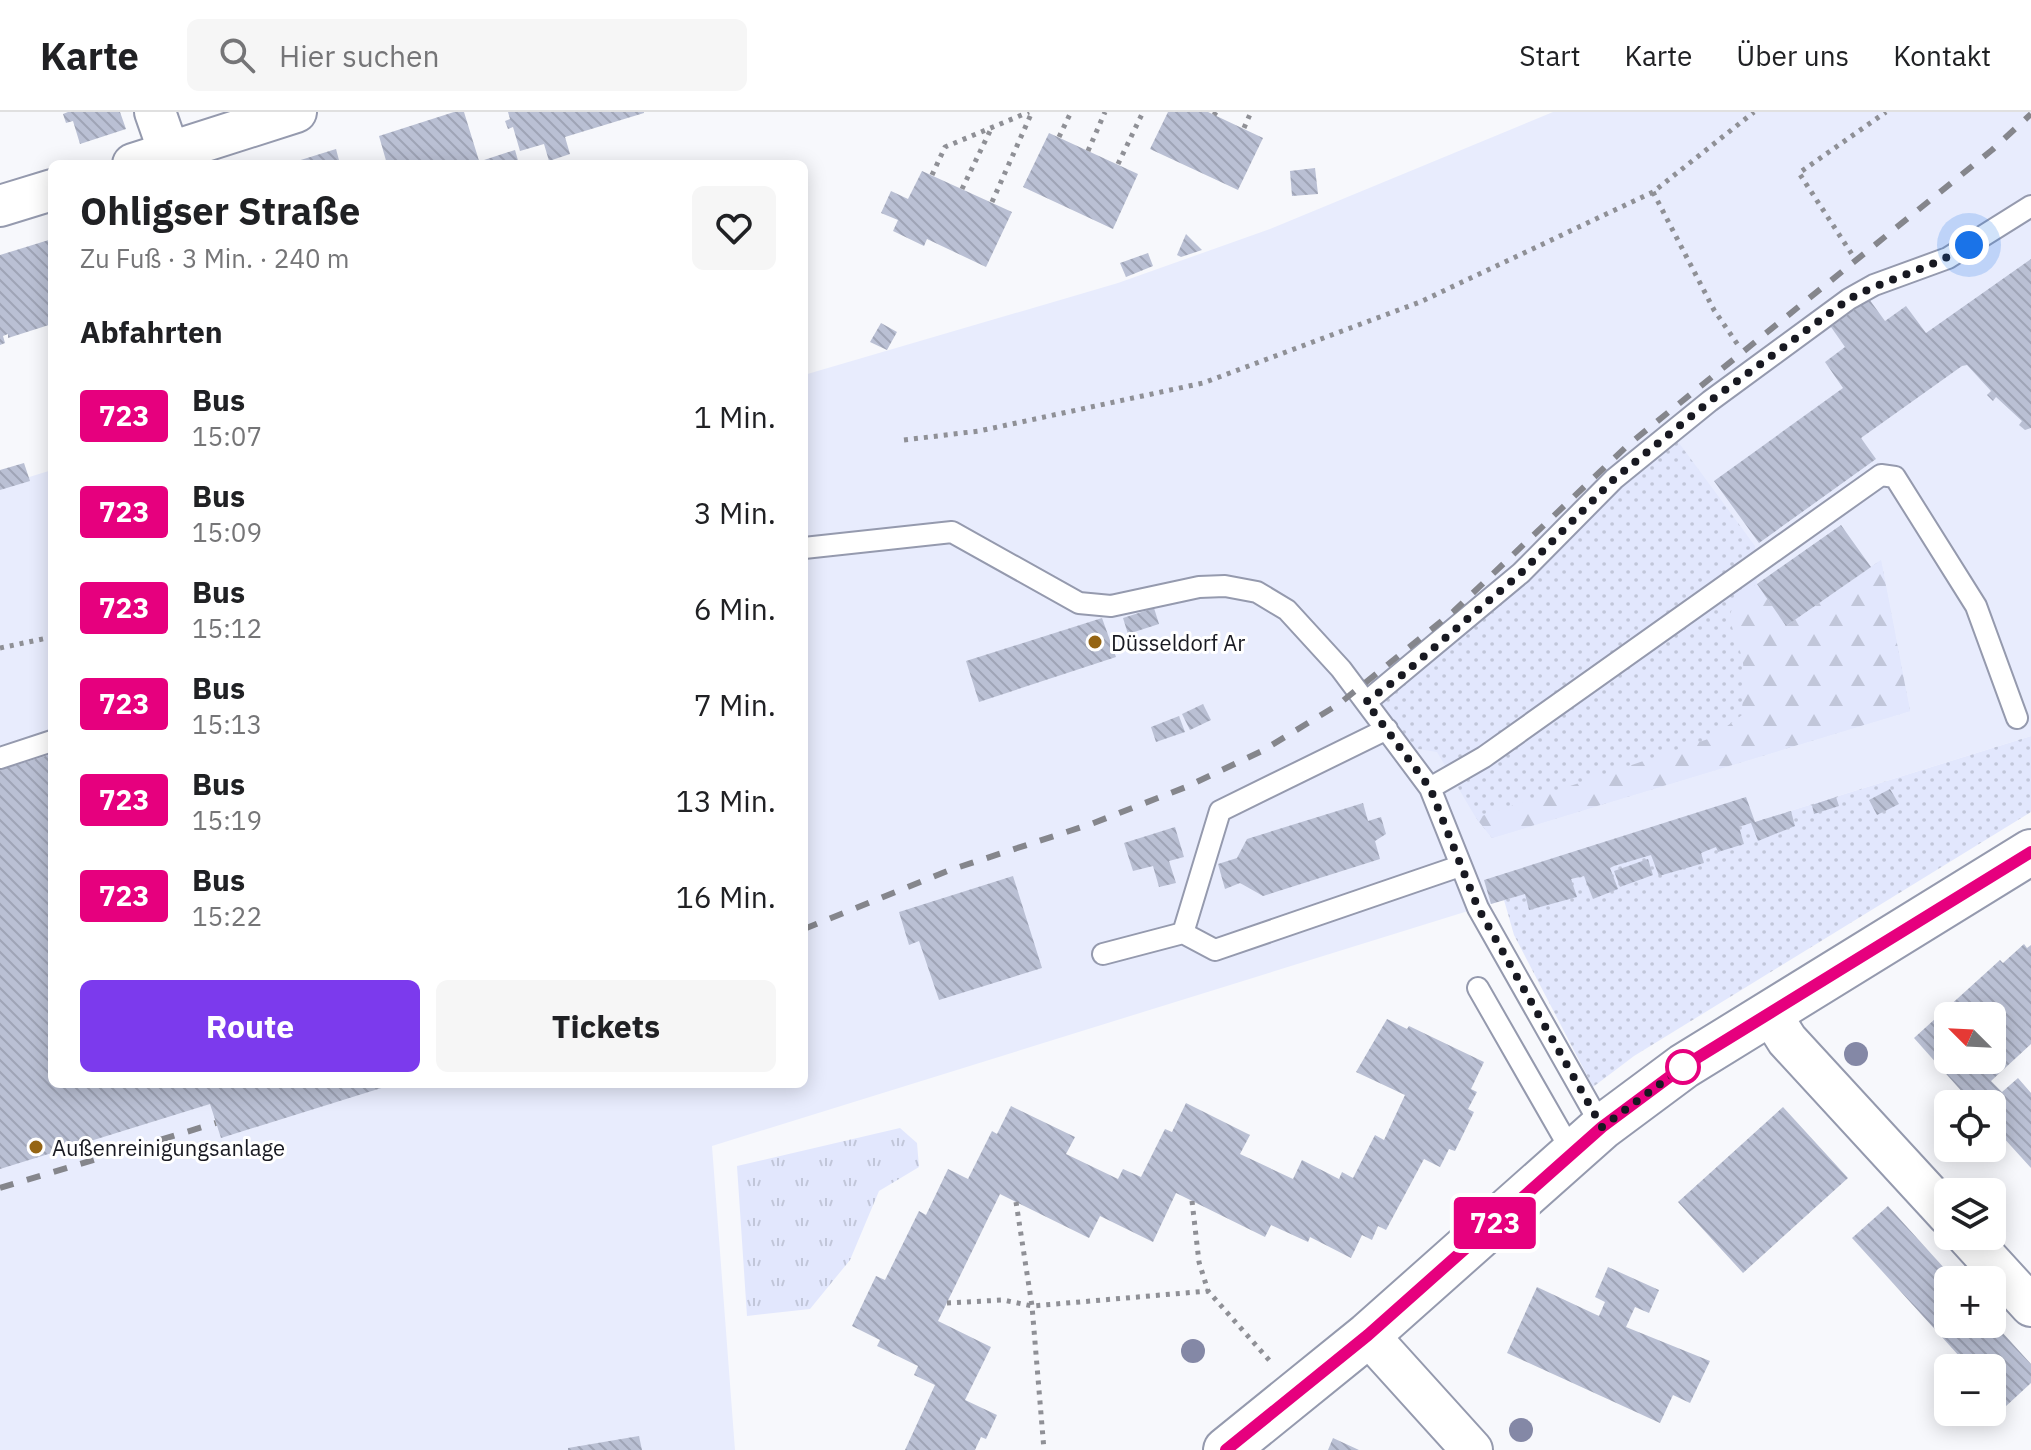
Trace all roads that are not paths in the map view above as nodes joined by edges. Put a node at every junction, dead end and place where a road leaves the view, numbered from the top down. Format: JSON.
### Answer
{"nodes":[{"id":1,"x":155,"y":112,"type":"edge"},
{"id":2,"x":296,"y":112,"type":"edge"},
{"id":3,"x":151,"y":158,"type":"edge"},
{"id":4,"x":48,"y":191,"type":"edge"},
{"id":5,"x":0,"y":206,"type":"edge"},
{"id":6,"x":2031,"y":206,"type":"edge"},
{"id":7,"x":808,"y":548,"type":"edge"},
{"id":8,"x":1366,"y":702,"type":"junction"},
{"id":9,"x":2017,"y":718,"type":"dead end"},
{"id":10,"x":1387,"y":729,"type":"junction"},
{"id":11,"x":48,"y":742,"type":"edge"},
{"id":12,"x":0,"y":758,"type":"edge"},
{"id":13,"x":1430,"y":788,"type":"junction"},
{"id":14,"x":2031,"y":852,"type":"edge"},
{"id":15,"x":1460,"y":866,"type":"junction"},
{"id":16,"x":1183,"y":933,"type":"junction"},
{"id":17,"x":1103,"y":954,"type":"dead end"},
{"id":18,"x":1478,"y":988,"type":"dead end"},
{"id":19,"x":1770,"y":1013,"type":"junction"},
{"id":20,"x":1587,"y":1140,"type":"junction"},
{"id":21,"x":1934,"y":1200,"type":"edge"},
{"id":22,"x":1980,"y":1250,"type":"edge"},
{"id":23,"x":2031,"y":1306,"type":"edge"},
{"id":24,"x":1368,"y":1335,"type":"junction"},
{"id":25,"x":1226,"y":1450,"type":"edge"},
{"id":26,"x":1472,"y":1450,"type":"edge"}],
"edges":[{"from":1,"to":3,"type":"street"},
{"from":2,"to":3,"type":"street"},
{"from":4,"to":5,"type":"street"},
{"from":6,"to":8,"type":"lane"},
{"from":7,"to":8,"type":"lane"},
{"from":8,"to":10,"type":"lane"},
{"from":9,"to":13,"type":"lane"},
{"from":10,"to":13,"type":"lane"},
{"from":10,"to":16,"type":"lane"},
{"from":11,"to":12,"type":"lane"},
{"from":13,"to":15,"type":"lane"},
{"from":14,"to":19,"type":"street"},
{"from":15,"to":16,"type":"lane"},
{"from":15,"to":20,"type":"lane"},
{"from":16,"to":17,"type":"lane"},
{"from":18,"to":20,"type":"lane"},
{"from":19,"to":20,"type":"street"},
{"from":19,"to":21,"type":"street"},
{"from":20,"to":24,"type":"street"},
{"from":22,"to":23,"type":"street"},
{"from":24,"to":25,"type":"street"},
{"from":24,"to":26,"type":"street"}]}
